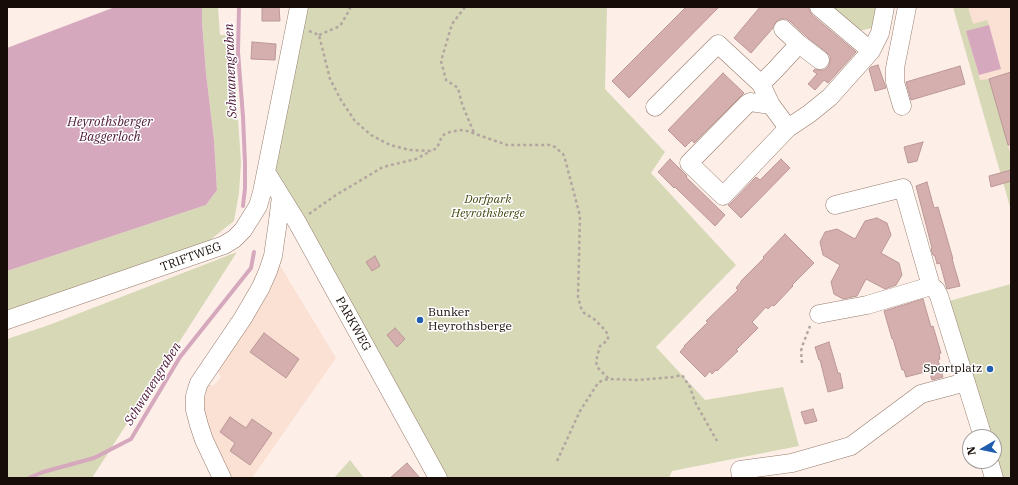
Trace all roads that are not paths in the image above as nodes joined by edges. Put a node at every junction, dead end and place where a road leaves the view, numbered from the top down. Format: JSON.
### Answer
{"nodes":[{"id":1,"x":819,"y":7,"type":"edge"},
{"id":2,"x":885,"y":7,"type":"edge"},
{"id":3,"x":907,"y":7,"type":"edge"},
{"id":4,"x":298,"y":16,"type":"edge"},
{"id":5,"x":783,"y":29,"type":"dead end"},
{"id":6,"x":799,"y":44,"type":"junction"},
{"id":7,"x":871,"y":51,"type":"junction"},
{"id":8,"x":820,"y":60,"type":"dead end"},
{"id":9,"x":761,"y":84,"type":"junction"},
{"id":10,"x":771,"y":105,"type":"junction"},
{"id":11,"x":902,"y":106,"type":"dead end"},
{"id":12,"x":656,"y":108,"type":"dead end"},
{"id":13,"x":788,"y":128,"type":"junction"},
{"id":14,"x":266,"y":172,"type":"junction"},
{"id":15,"x":281,"y":196,"type":"junction"},
{"id":16,"x":835,"y":205,"type":"dead end"},
{"id":17,"x":931,"y":286,"type":"junction"},
{"id":18,"x":819,"y":314,"type":"road end"},
{"id":19,"x":7,"y":320,"type":"edge"},
{"id":20,"x":966,"y":382,"type":"junction"},
{"id":21,"x":980,"y":429,"type":"edge"},
{"id":22,"x":222,"y":478,"type":"edge"},
{"id":23,"x":438,"y":478,"type":"edge"},
{"id":24,"x":741,"y":478,"type":"edge"}],
"edges":[{"from":1,"to":7,"type":"street"},
{"from":2,"to":7,"type":"street"},
{"from":3,"to":11,"type":"street"},
{"from":4,"to":14,"type":"street","name":"TRIFTWEG"},
{"from":5,"to":6,"type":"street"},
{"from":6,"to":8,"type":"street"},
{"from":6,"to":9,"type":"street"},
{"from":7,"to":13,"type":"street"},
{"from":9,"to":10,"type":"street"},
{"from":9,"to":12,"type":"street"},
{"from":10,"to":13,"type":"street"},
{"from":10,"to":13,"type":"street"},
{"from":14,"to":15,"type":"street","name":"PARKWEG"},
{"from":14,"to":19,"type":"street","name":"TRIFTWEG"},
{"from":15,"to":22,"type":"street"},
{"from":15,"to":23,"type":"street","name":"PARKWEG"},
{"from":16,"to":17,"type":"street"},
{"from":17,"to":18,"type":"street"},
{"from":17,"to":20,"type":"street"},
{"from":20,"to":21,"type":"street"},
{"from":20,"to":24,"type":"street"}]}
